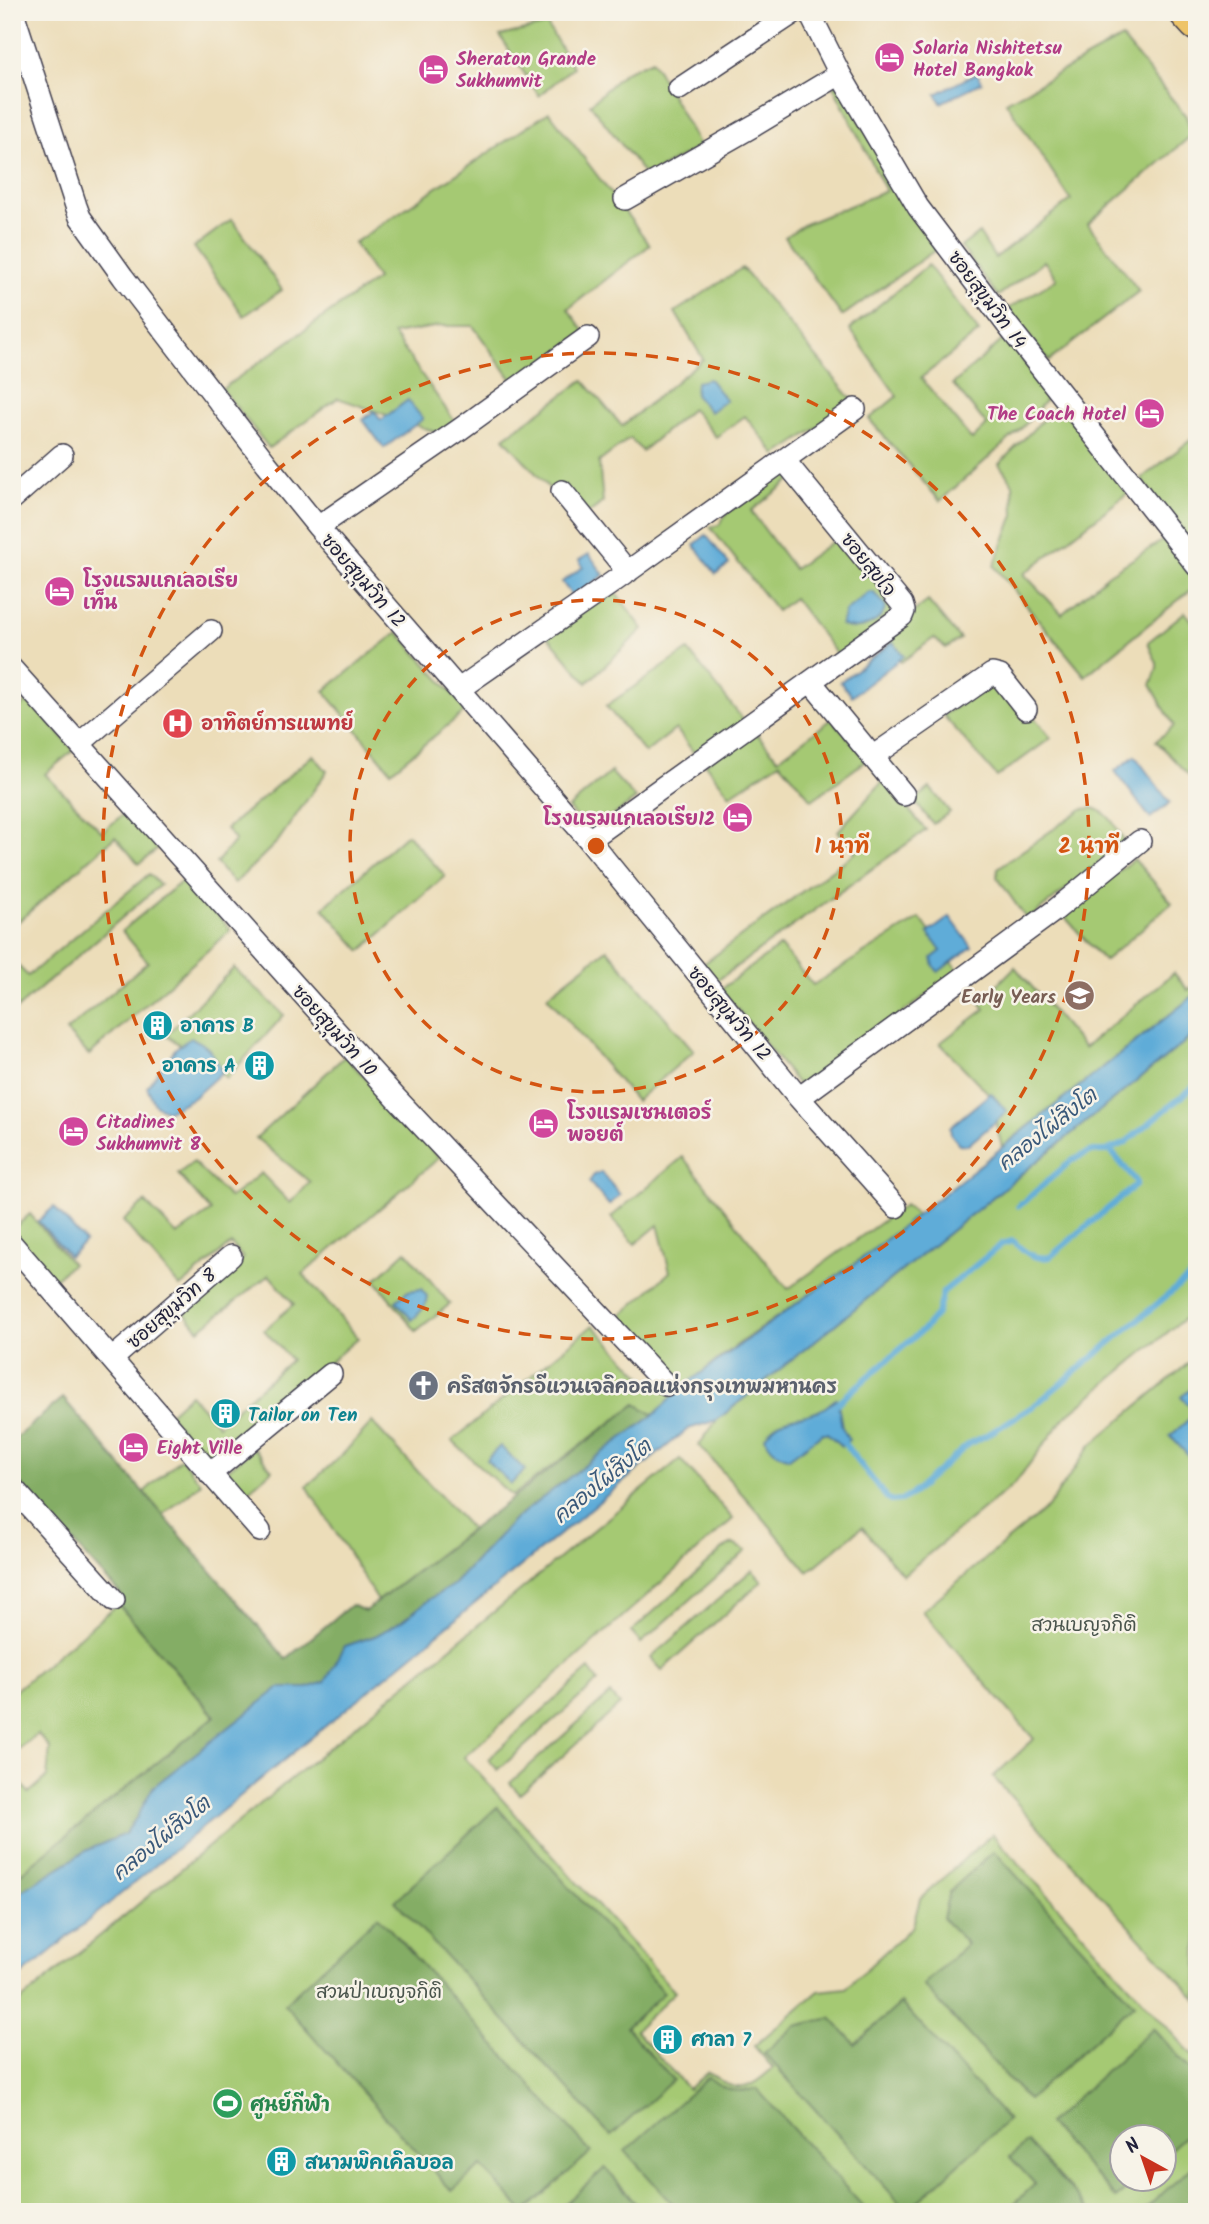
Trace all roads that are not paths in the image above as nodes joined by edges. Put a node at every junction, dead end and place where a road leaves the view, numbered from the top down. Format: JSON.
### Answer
{"nodes":[{"id":1,"x":13,"y":12,"type":"edge"},
{"id":2,"x":796,"y":12,"type":"edge"},
{"id":3,"x":809,"y":12,"type":"edge"},
{"id":4,"x":1188,"y":12,"type":"edge"},
{"id":5,"x":1197,"y":23,"type":"edge"},
{"id":6,"x":840,"y":74,"type":"junction"},
{"id":7,"x":679,"y":89,"type":"dead end"},
{"id":8,"x":625,"y":199,"type":"dead end"},
{"id":9,"x":589,"y":337,"type":"dead end"},
{"id":10,"x":855,"y":409,"type":"dead end"},
{"id":11,"x":62,"y":456,"type":"dead end"},
{"id":12,"x":783,"y":460,"type":"junction"},
{"id":13,"x":562,"y":491,"type":"dead end"},
{"id":14,"x":12,"y":499,"type":"edge"},
{"id":15,"x":318,"y":527,"type":"junction"},
{"id":16,"x":1197,"y":566,"type":"edge"},
{"id":17,"x":628,"y":572,"type":"junction"},
{"id":18,"x":211,"y":631,"type":"dead end"},
{"id":19,"x":12,"y":669,"type":"edge"},
{"id":20,"x":811,"y":682,"type":"junction"},
{"id":21,"x":458,"y":690,"type":"junction"},
{"id":22,"x":1026,"y":709,"type":"dead end"},
{"id":23,"x":79,"y":744,"type":"junction"},
{"id":24,"x":872,"y":757,"type":"junction"},
{"id":25,"x":904,"y":795,"type":"dead end"},
{"id":26,"x":589,"y":840,"type":"junction"},
{"id":27,"x":1140,"y":841,"type":"dead end"},
{"id":28,"x":799,"y":1098,"type":"junction"},
{"id":29,"x":896,"y":1207,"type":"dead end"},
{"id":30,"x":12,"y":1244,"type":"edge"},
{"id":31,"x":231,"y":1256,"type":"dead end"},
{"id":32,"x":111,"y":1359,"type":"junction"},
{"id":33,"x":331,"y":1374,"type":"dead end"},
{"id":34,"x":666,"y":1385,"type":"dead end"},
{"id":35,"x":210,"y":1474,"type":"junction"},
{"id":36,"x":12,"y":1487,"type":"edge"},
{"id":37,"x":260,"y":1531,"type":"dead end"},
{"id":38,"x":114,"y":1600,"type":"dead end"}],
"edges":[{"from":1,"to":15,"type":"street","name":"ซอยสุขุมวิท 12"},
{"from":2,"to":7,"type":"street"},
{"from":3,"to":6,"type":"street","name":"ซอยสุขุมวิท 14"},
{"from":4,"to":5,"type":"main road"},
{"from":6,"to":8,"type":"street"},
{"from":6,"to":16,"type":"street","name":"ซอยสุขุมวิท 14"},
{"from":9,"to":15,"type":"street"},
{"from":10,"to":12,"type":"street"},
{"from":11,"to":14,"type":"street"},
{"from":12,"to":17,"type":"street"},
{"from":12,"to":20,"type":"street","name":"ซอยสุขใจ"},
{"from":13,"to":17,"type":"street"},
{"from":15,"to":21,"type":"street","name":"ซอยสุขุมวิท 12"},
{"from":17,"to":21,"type":"street"},
{"from":18,"to":23,"type":"street"},
{"from":19,"to":23,"type":"street","name":"ซอยสุขุมวิท 10"},
{"from":20,"to":24,"type":"street"},
{"from":20,"to":26,"type":"street","name":"ซอยสุขใจ"},
{"from":21,"to":26,"type":"street","name":"ซอยสุขุมวิท 12"},
{"from":22,"to":24,"type":"street"},
{"from":23,"to":34,"type":"street","name":"ซอยสุขุมวิท 10"},
{"from":24,"to":25,"type":"street"},
{"from":26,"to":28,"type":"street","name":"ซอยสุขุมวิท 12"},
{"from":27,"to":28,"type":"street"},
{"from":28,"to":29,"type":"street","name":"ซอยสุขุมวิท 12"},
{"from":30,"to":32,"type":"street","name":"ซอยสุขุมวิท 8"},
{"from":31,"to":32,"type":"street","name":"ซอยสุขุมวิท 8"},
{"from":32,"to":35,"type":"street","name":"ซอยสุขุมวิท 8"},
{"from":33,"to":35,"type":"street"},
{"from":35,"to":37,"type":"street","name":"ซอยสุขุมวิท 8"},
{"from":36,"to":38,"type":"street"}]}
